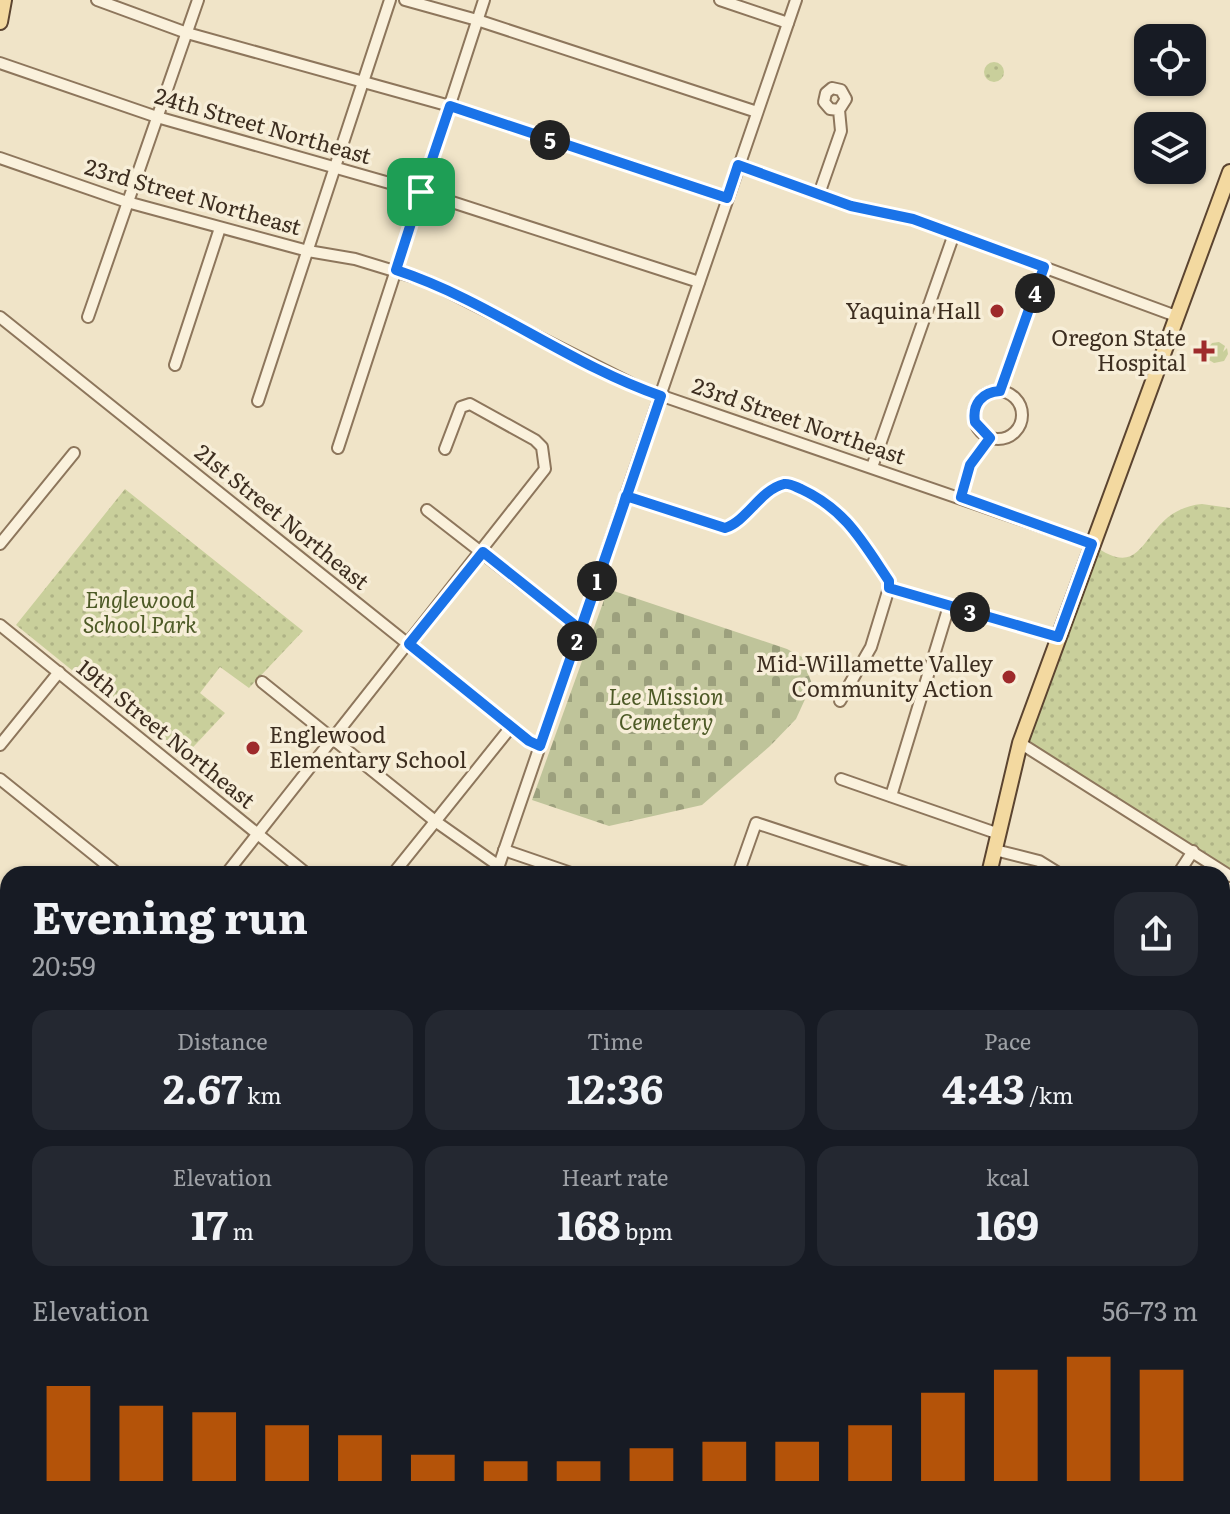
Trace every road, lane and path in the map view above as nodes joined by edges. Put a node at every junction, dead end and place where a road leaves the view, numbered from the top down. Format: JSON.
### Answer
{"nodes":[{"id":1,"x":4,"y":0,"type":"edge"},
{"id":2,"x":97,"y":0,"type":"edge"},
{"id":3,"x":198,"y":0,"type":"edge"},
{"id":4,"x":390,"y":0,"type":"edge"},
{"id":5,"x":405,"y":0,"type":"edge"},
{"id":6,"x":484,"y":0,"type":"edge"},
{"id":7,"x":720,"y":0,"type":"edge"},
{"id":8,"x":796,"y":0,"type":"edge"},
{"id":9,"x":477,"y":20,"type":"junction"},
{"id":10,"x":0,"y":22,"type":"edge"},
{"id":11,"x":788,"y":23,"type":"junction"},
{"id":12,"x":187,"y":33,"type":"junction"},
{"id":13,"x":0,"y":63,"type":"edge"},
{"id":14,"x":363,"y":82,"type":"junction"},
{"id":15,"x":450,"y":106,"type":"junction"},
{"id":16,"x":839,"y":110,"type":"dead end"},
{"id":17,"x":757,"y":112,"type":"junction"},
{"id":18,"x":157,"y":117,"type":"junction"},
{"id":19,"x":0,"y":158,"type":"edge"},
{"id":20,"x":738,"y":165,"type":"junction"},
{"id":21,"x":335,"y":169,"type":"junction"},
{"id":22,"x":1230,"y":172,"type":"edge"},
{"id":23,"x":421,"y":192,"type":"junction"},
{"id":24,"x":819,"y":194,"type":"junction"},
{"id":25,"x":727,"y":198,"type":"junction"},
{"id":26,"x":127,"y":202,"type":"junction"},
{"id":27,"x":220,"y":228,"type":"junction"},
{"id":28,"x":954,"y":234,"type":"junction"},
{"id":29,"x":308,"y":251,"type":"junction"},
{"id":30,"x":1044,"y":267,"type":"junction"},
{"id":31,"x":396,"y":270,"type":"junction"},
{"id":32,"x":699,"y":282,"type":"junction"},
{"id":33,"x":1176,"y":316,"type":"junction"},
{"id":34,"x":0,"y":317,"type":"edge"},
{"id":35,"x":88,"y":317,"type":"dead end"},
{"id":36,"x":175,"y":365,"type":"dead end"},
{"id":37,"x":1000,"y":391,"type":"junction"},
{"id":38,"x":661,"y":396,"type":"junction"},
{"id":39,"x":258,"y":401,"type":"dead end"},
{"id":40,"x":990,"y":438,"type":"junction"},
{"id":41,"x":338,"y":448,"type":"dead end"},
{"id":42,"x":445,"y":449,"type":"dead end"},
{"id":43,"x":74,"y":453,"type":"dead end"},
{"id":44,"x":872,"y":467,"type":"junction"},
{"id":45,"x":626,"y":496,"type":"junction"},
{"id":46,"x":961,"y":497,"type":"junction"},
{"id":47,"x":427,"y":510,"type":"dead end"},
{"id":48,"x":0,"y":544,"type":"edge"},
{"id":49,"x":1092,"y":544,"type":"junction"},
{"id":50,"x":483,"y":552,"type":"junction"},
{"id":51,"x":889,"y":588,"type":"junction"},
{"id":52,"x":949,"y":606,"type":"junction"},
{"id":53,"x":0,"y":625,"type":"edge"},
{"id":54,"x":581,"y":630,"type":"junction"},
{"id":55,"x":1058,"y":637,"type":"junction"},
{"id":56,"x":409,"y":644,"type":"junction"},
{"id":57,"x":59,"y":672,"type":"junction"},
{"id":58,"x":262,"y":682,"type":"dead end"},
{"id":59,"x":840,"y":701,"type":"dead end"},
{"id":60,"x":511,"y":727,"type":"junction"},
{"id":61,"x":333,"y":739,"type":"junction"},
{"id":62,"x":1020,"y":743,"type":"junction"},
{"id":63,"x":0,"y":745,"type":"edge"},
{"id":64,"x":540,"y":746,"type":"junction"},
{"id":65,"x":0,"y":779,"type":"edge"},
{"id":66,"x":841,"y":779,"type":"dead end"},
{"id":67,"x":891,"y":796,"type":"junction"},
{"id":68,"x":435,"y":821,"type":"junction"},
{"id":69,"x":257,"y":834,"type":"junction"},
{"id":70,"x":999,"y":834,"type":"junction"},
{"id":71,"x":504,"y":850,"type":"junction"},
{"id":72,"x":995,"y":850,"type":"junction"},
{"id":73,"x":1193,"y":851,"type":"junction"},
{"id":74,"x":108,"y":866,"type":"edge"},
{"id":75,"x":232,"y":866,"type":"edge"},
{"id":76,"x":297,"y":866,"type":"edge"},
{"id":77,"x":399,"y":866,"type":"edge"},
{"id":78,"x":493,"y":866,"type":"edge"},
{"id":79,"x":498,"y":866,"type":"edge"},
{"id":80,"x":551,"y":866,"type":"edge"},
{"id":81,"x":741,"y":866,"type":"edge"},
{"id":82,"x":886,"y":866,"type":"edge"},
{"id":83,"x":991,"y":866,"type":"edge"},
{"id":84,"x":1047,"y":866,"type":"edge"},
{"id":85,"x":1183,"y":866,"type":"edge"},
{"id":86,"x":1215,"y":866,"type":"edge"}],
"edges":[{"from":1,"to":10,"type":"main road"},
{"from":2,"to":12,"type":"street"},
{"from":3,"to":12,"type":"street"},
{"from":4,"to":14,"type":"street"},
{"from":5,"to":9,"type":"street"},
{"from":6,"to":9,"type":"street"},
{"from":7,"to":11,"type":"street"},
{"from":8,"to":11,"type":"street"},
{"from":9,"to":15,"type":"street"},
{"from":9,"to":17,"type":"street"},
{"from":11,"to":17,"type":"street"},
{"from":12,"to":14,"type":"street"},
{"from":12,"to":18,"type":"street"},
{"from":13,"to":18,"type":"street","name":"24th Street Northeast"},
{"from":14,"to":15,"type":"street"},
{"from":14,"to":21,"type":"street"},
{"from":15,"to":23,"type":"street"},
{"from":15,"to":25,"type":"street"},
{"from":16,"to":24,"type":"street"},
{"from":17,"to":20,"type":"street"},
{"from":18,"to":21,"type":"street","name":"24th Street Northeast"},
{"from":18,"to":26,"type":"street"},
{"from":19,"to":26,"type":"street","name":"23rd Street Northeast"},
{"from":20,"to":24,"type":"street"},
{"from":20,"to":25,"type":"street"},
{"from":21,"to":23,"type":"street","name":"24th Street Northeast"},
{"from":21,"to":29,"type":"street"},
{"from":22,"to":33,"type":"main road"},
{"from":23,"to":31,"type":"street"},
{"from":23,"to":32,"type":"street","name":"24th Street Northeast"},
{"from":24,"to":28,"type":"street"},
{"from":25,"to":32,"type":"street"},
{"from":26,"to":27,"type":"street","name":"23rd Street Northeast"},
{"from":26,"to":35,"type":"street"},
{"from":27,"to":29,"type":"street","name":"23rd Street Northeast"},
{"from":27,"to":36,"type":"street"},
{"from":28,"to":30,"type":"street"},
{"from":28,"to":44,"type":"street"},
{"from":29,"to":31,"type":"street","name":"23rd Street Northeast"},
{"from":29,"to":39,"type":"street"},
{"from":30,"to":33,"type":"street"},
{"from":30,"to":37,"type":"street"},
{"from":31,"to":38,"type":"street","name":"23rd Street Northeast"},
{"from":31,"to":41,"type":"street"},
{"from":32,"to":38,"type":"street"},
{"from":33,"to":49,"type":"main road"},
{"from":34,"to":56,"type":"street","name":"21st Street Northeast"},
{"from":37,"to":40,"type":"street"},
{"from":37,"to":40,"type":"street"},
{"from":38,"to":44,"type":"street","name":"23rd Street Northeast"},
{"from":38,"to":45,"type":"street"},
{"from":40,"to":46,"type":"street"},
{"from":42,"to":50,"type":"street"},
{"from":43,"to":48,"type":"street"},
{"from":44,"to":46,"type":"street","name":"23rd Street Northeast"},
{"from":45,"to":51,"type":"street"},
{"from":45,"to":54,"type":"street"},
{"from":46,"to":49,"type":"street","name":"23rd Street Northeast"},
{"from":47,"to":50,"type":"street"},
{"from":49,"to":55,"type":"main road"},
{"from":50,"to":54,"type":"street"},
{"from":50,"to":56,"type":"street"},
{"from":51,"to":52,"type":"street"},
{"from":51,"to":59,"type":"street"},
{"from":52,"to":55,"type":"street"},
{"from":52,"to":67,"type":"street"},
{"from":53,"to":57,"type":"street","name":"19th Street Northeast"},
{"from":54,"to":64,"type":"street"},
{"from":55,"to":62,"type":"main road"},
{"from":56,"to":60,"type":"street","name":"21st Street Northeast"},
{"from":56,"to":61,"type":"street"},
{"from":57,"to":63,"type":"street"},
{"from":57,"to":69,"type":"street","name":"19th Street Northeast"},
{"from":58,"to":61,"type":"street"},
{"from":60,"to":64,"type":"street","name":"21st Street Northeast"},
{"from":60,"to":68,"type":"street"},
{"from":61,"to":68,"type":"street"},
{"from":61,"to":69,"type":"street"},
{"from":62,"to":70,"type":"main road"},
{"from":62,"to":73,"type":"street"},
{"from":64,"to":71,"type":"street"},
{"from":65,"to":74,"type":"street"},
{"from":66,"to":67,"type":"street"},
{"from":67,"to":70,"type":"street"},
{"from":68,"to":77,"type":"street"},
{"from":68,"to":78,"type":"street"},
{"from":69,"to":75,"type":"street"},
{"from":69,"to":76,"type":"street","name":"19th Street Northeast"},
{"from":70,"to":72,"type":"main road"},
{"from":71,"to":79,"type":"street"},
{"from":71,"to":80,"type":"street"},
{"from":72,"to":83,"type":"main road"},
{"from":72,"to":84,"type":"street"},
{"from":73,"to":85,"type":"street"},
{"from":73,"to":86,"type":"street"},
{"from":81,"to":82,"type":"street"}]}
